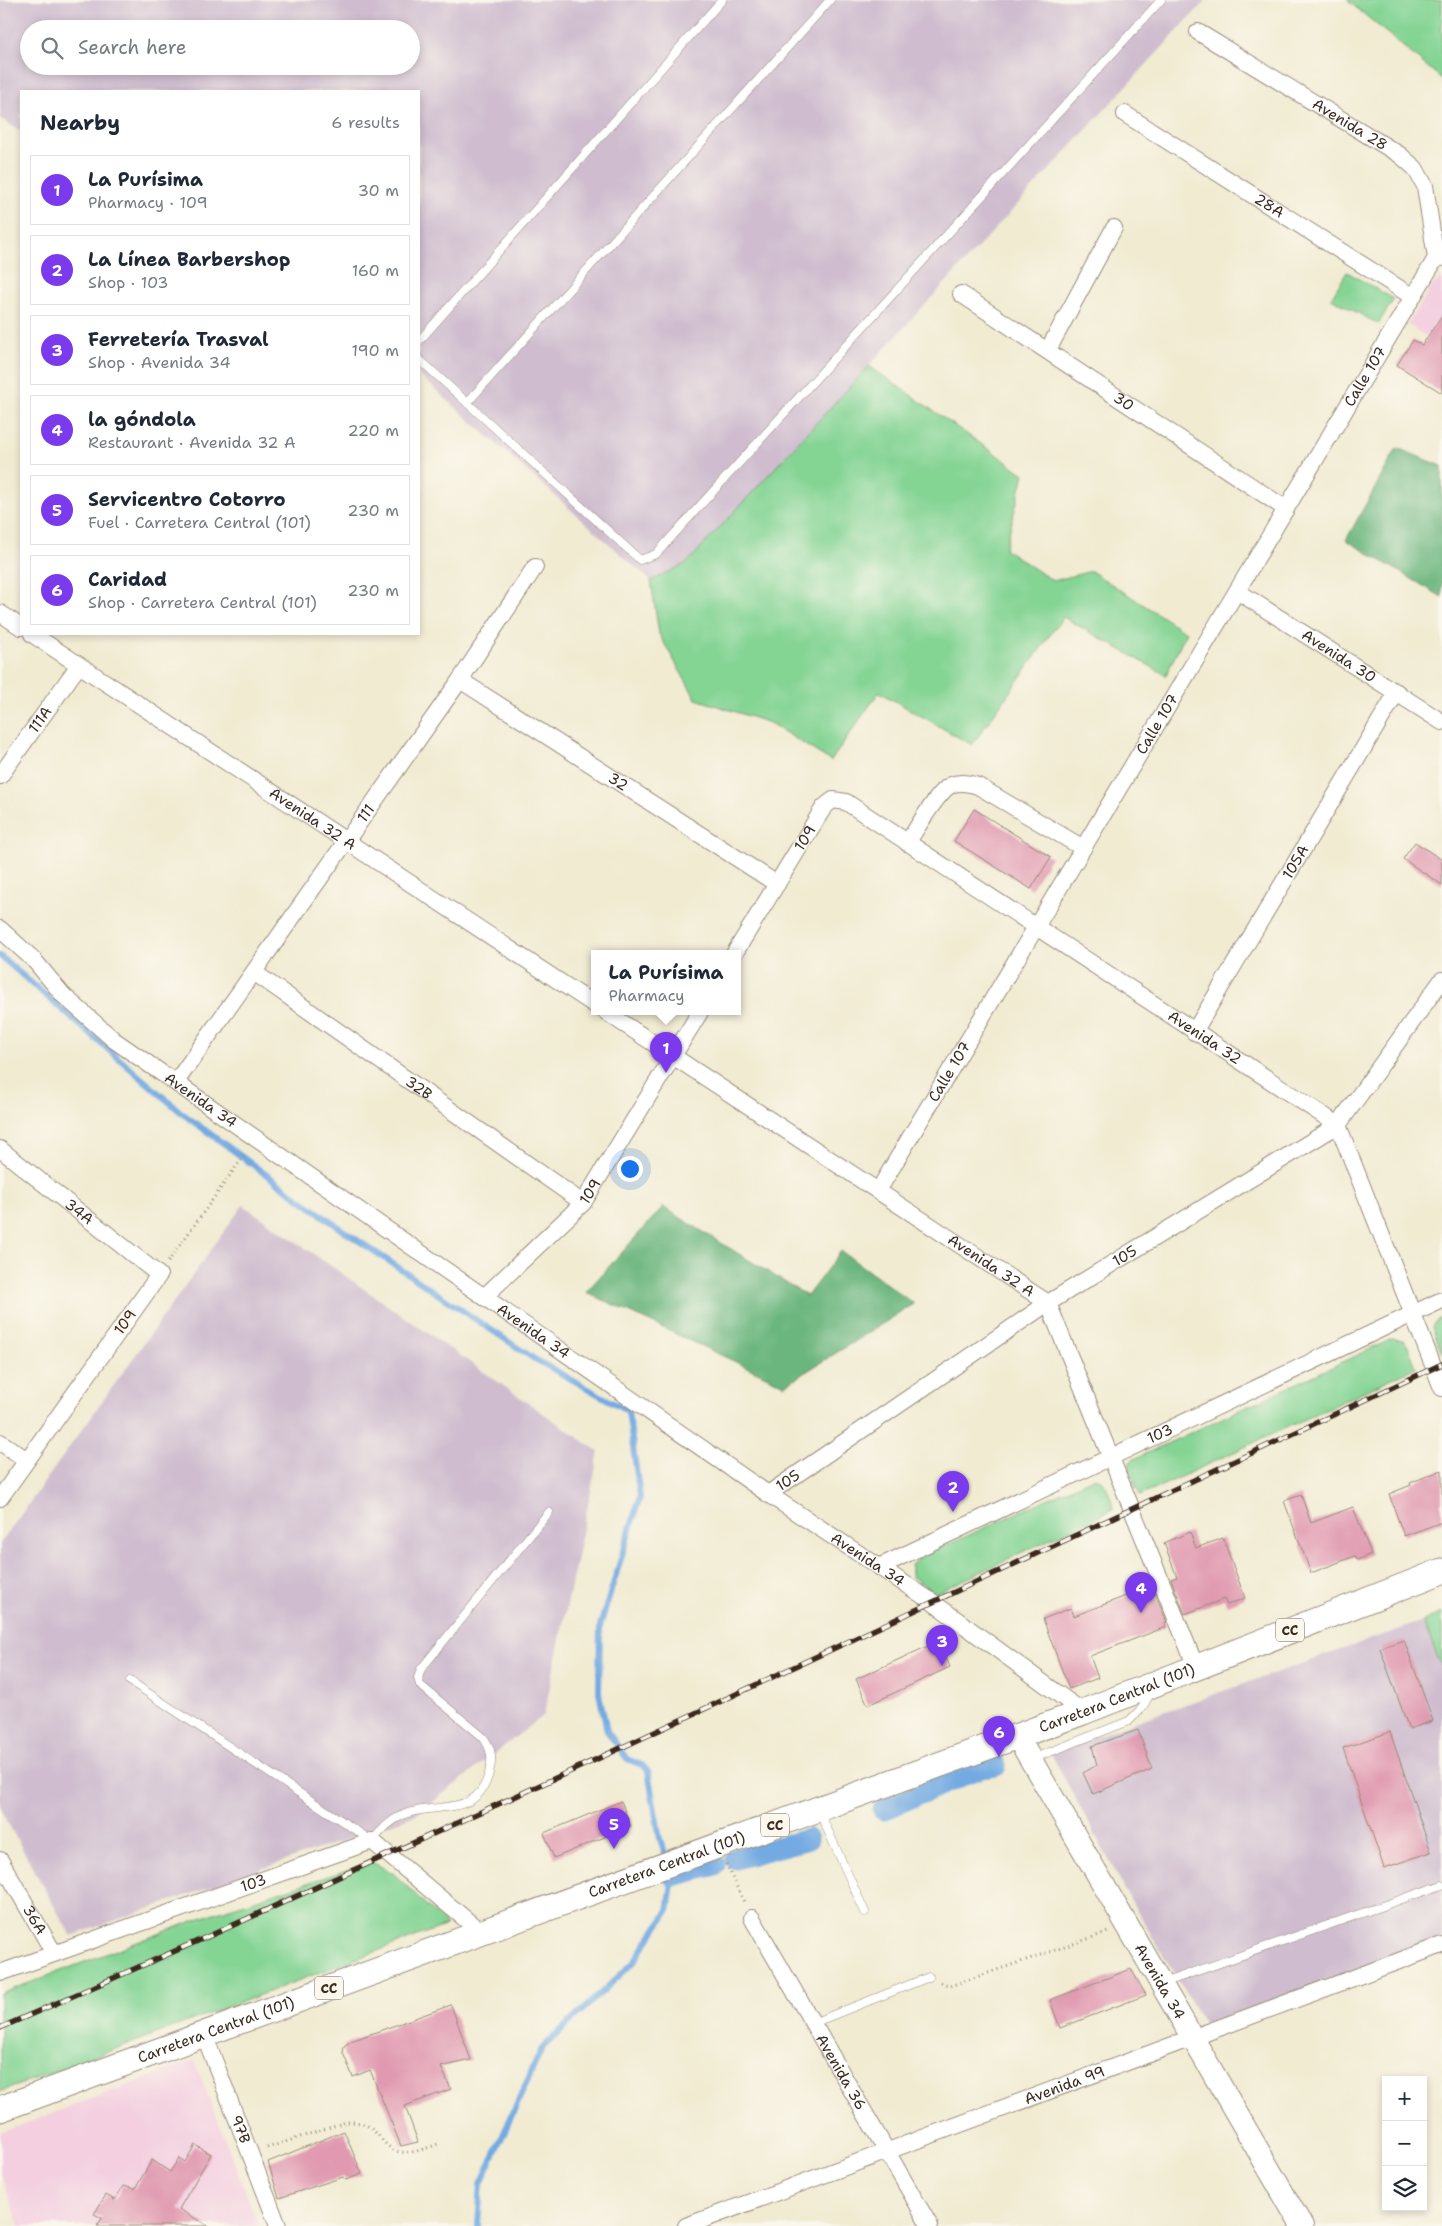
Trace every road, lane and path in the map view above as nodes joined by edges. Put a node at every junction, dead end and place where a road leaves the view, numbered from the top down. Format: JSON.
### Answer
{"nodes":[{"id":1,"x":722,"y":0,"type":"edge"},
{"id":2,"x":830,"y":0,"type":"edge"},
{"id":3,"x":1161,"y":0,"type":"edge"},
{"id":4,"x":1198,"y":32,"type":"dead end"},
{"id":5,"x":1125,"y":114,"type":"dead end"},
{"id":6,"x":1114,"y":228,"type":"dead end"},
{"id":7,"x":1439,"y":258,"type":"edge"},
{"id":8,"x":961,"y":294,"type":"dead end"},
{"id":9,"x":1413,"y":297,"type":"junction"},
{"id":10,"x":420,"y":340,"type":"edge"},
{"id":11,"x":1048,"y":350,"type":"junction"},
{"id":12,"x":420,"y":360,"type":"edge"},
{"id":13,"x":467,"y":403,"type":"junction"},
{"id":14,"x":1286,"y":510,"type":"junction"},
{"id":15,"x":535,"y":567,"type":"dead end"},
{"id":16,"x":1237,"y":591,"type":"junction"},
{"id":17,"x":0,"y":613,"type":"edge"},
{"id":18,"x":20,"y":626,"type":"edge"},
{"id":19,"x":34,"y":635,"type":"edge"},
{"id":20,"x":79,"y":665,"type":"junction"},
{"id":21,"x":460,"y":680,"type":"junction"},
{"id":22,"x":1397,"y":692,"type":"junction"},
{"id":23,"x":1442,"y":722,"type":"edge"},
{"id":24,"x":0,"y":776,"type":"edge"},
{"id":25,"x":833,"y":800,"type":"joint"},
{"id":26,"x":346,"y":841,"type":"junction"},
{"id":27,"x":907,"y":843,"type":"junction"},
{"id":28,"x":1083,"y":848,"type":"junction"},
{"id":29,"x":777,"y":884,"type":"junction"},
{"id":30,"x":1036,"y":927,"type":"junction"},
{"id":31,"x":0,"y":929,"type":"edge"},
{"id":32,"x":736,"y":950,"type":"edge"},
{"id":33,"x":254,"y":973,"type":"junction"},
{"id":34,"x":1442,"y":980,"type":"edge"},
{"id":35,"x":591,"y":1001,"type":"edge"},
{"id":36,"x":611,"y":1015,"type":"edge"},
{"id":37,"x":698,"y":1015,"type":"edge"},
{"id":38,"x":1194,"y":1032,"type":"junction"},
{"id":39,"x":673,"y":1056,"type":"junction"},
{"id":40,"x":176,"y":1082,"type":"junction"},
{"id":41,"x":1338,"y":1126,"type":"junction"},
{"id":42,"x":251,"y":1146,"type":"dead end"},
{"id":43,"x":0,"y":1149,"type":"edge"},
{"id":44,"x":878,"y":1191,"type":"junction"},
{"id":45,"x":583,"y":1203,"type":"junction"},
{"id":46,"x":159,"y":1275,"type":"junction"},
{"id":47,"x":484,"y":1297,"type":"junction"},
{"id":48,"x":1442,"y":1300,"type":"edge"},
{"id":49,"x":1048,"y":1303,"type":"junction"},
{"id":50,"x":1413,"y":1314,"type":"junction"},
{"id":51,"x":1442,"y":1388,"type":"edge"},
{"id":52,"x":0,"y":1442,"type":"edge"},
{"id":53,"x":1110,"y":1457,"type":"junction"},
{"id":54,"x":27,"y":1460,"type":"junction"},
{"id":55,"x":768,"y":1494,"type":"junction"},
{"id":56,"x":0,"y":1498,"type":"edge"},
{"id":57,"x":549,"y":1512,"type":"dead end"},
{"id":58,"x":879,"y":1567,"type":"junction"},
{"id":59,"x":1442,"y":1570,"type":"edge"},
{"id":60,"x":1196,"y":1667,"type":"junction"},
{"id":61,"x":130,"y":1681,"type":"dead end"},
{"id":62,"x":1156,"y":1683,"type":"junction"},
{"id":63,"x":1083,"y":1712,"type":"junction"},
{"id":64,"x":1016,"y":1736,"type":"junction"},
{"id":65,"x":1030,"y":1760,"type":"junction"},
{"id":66,"x":818,"y":1809,"type":"junction"},
{"id":67,"x":372,"y":1841,"type":"junction"},
{"id":68,"x":709,"y":1848,"type":"junction"},
{"id":69,"x":0,"y":1860,"type":"edge"},
{"id":70,"x":1442,"y":1885,"type":"edge"},
{"id":71,"x":865,"y":1912,"type":"dead end"},
{"id":72,"x":752,"y":1918,"type":"joint"},
{"id":73,"x":1127,"y":1926,"type":"junction"},
{"id":74,"x":482,"y":1933,"type":"junction"},
{"id":75,"x":1442,"y":1945,"type":"edge"},
{"id":76,"x":54,"y":1953,"type":"junction"},
{"id":77,"x":0,"y":1973,"type":"edge"},
{"id":78,"x":929,"y":1977,"type":"joint"},
{"id":79,"x":1161,"y":1983,"type":"junction"},
{"id":80,"x":813,"y":2024,"type":"junction"},
{"id":81,"x":204,"y":2034,"type":"junction"},
{"id":82,"x":1192,"y":2038,"type":"junction"},
{"id":83,"x":0,"y":2109,"type":"edge"},
{"id":84,"x":438,"y":2144,"type":"dead end"},
{"id":85,"x":887,"y":2151,"type":"junction"},
{"id":86,"x":250,"y":2154,"type":"junction"},
{"id":87,"x":278,"y":2226,"type":"edge"},
{"id":88,"x":686,"y":2226,"type":"edge"},
{"id":89,"x":930,"y":2226,"type":"edge"},
{"id":90,"x":1302,"y":2226,"type":"edge"}],
"edges":[{"from":1,"to":10,"type":"lane"},
{"from":2,"to":13,"type":"lane"},
{"from":3,"to":13,"type":"lane"},
{"from":4,"to":7,"type":"street","name":"Avenida 28"},
{"from":5,"to":9,"type":"street","name":"28A"},
{"from":6,"to":11,"type":"street"},
{"from":7,"to":9,"type":"street","name":"Calle 107"},
{"from":8,"to":11,"type":"street","name":"30"},
{"from":9,"to":14,"type":"street","name":"Calle 107"},
{"from":11,"to":14,"type":"street","name":"30"},
{"from":12,"to":13,"type":"lane"},
{"from":14,"to":16,"type":"street","name":"Calle 107"},
{"from":15,"to":21,"type":"street","name":"111"},
{"from":16,"to":22,"type":"street","name":"Avenida 30"},
{"from":16,"to":28,"type":"street","name":"Calle 107"},
{"from":17,"to":18,"type":"street"},
{"from":19,"to":20,"type":"street","name":"Avenida 32 A"},
{"from":20,"to":24,"type":"street","name":"111A"},
{"from":20,"to":26,"type":"street","name":"Avenida 32 A"},
{"from":21,"to":26,"type":"street","name":"111"},
{"from":21,"to":29,"type":"street","name":"32"},
{"from":22,"to":23,"type":"street","name":"Avenida 30"},
{"from":22,"to":38,"type":"street","name":"105A"},
{"from":25,"to":27,"type":"street","name":"Avenida 32"},
{"from":25,"to":29,"type":"street","name":"109"},
{"from":26,"to":33,"type":"street","name":"111"},
{"from":26,"to":35,"type":"street","name":"Avenida 32 A"},
{"from":27,"to":28,"type":"street"},
{"from":27,"to":30,"type":"street","name":"Avenida 32"},
{"from":28,"to":30,"type":"street","name":"Calle 107"},
{"from":29,"to":32,"type":"street","name":"109"},
{"from":30,"to":38,"type":"street","name":"Avenida 32"},
{"from":30,"to":44,"type":"street","name":"Calle 107"},
{"from":31,"to":40,"type":"street","name":"Avenida 34"},
{"from":33,"to":40,"type":"street","name":"111"},
{"from":33,"to":45,"type":"street","name":"32B"},
{"from":34,"to":41,"type":"street","name":"105"},
{"from":36,"to":39,"type":"street","name":"Avenida 32 A"},
{"from":37,"to":39,"type":"street","name":"109"},
{"from":38,"to":41,"type":"street","name":"Avenida 32"},
{"from":39,"to":44,"type":"street","name":"Avenida 32 A"},
{"from":39,"to":45,"type":"street","name":"109"},
{"from":40,"to":47,"type":"street","name":"Avenida 34"},
{"from":41,"to":49,"type":"street","name":"105"},
{"from":41,"to":50,"type":"street"},
{"from":42,"to":46,"type":"path"},
{"from":43,"to":46,"type":"street","name":"34A"},
{"from":44,"to":49,"type":"street","name":"Avenida 32 A"},
{"from":45,"to":47,"type":"street","name":"109"},
{"from":46,"to":54,"type":"street","name":"109"},
{"from":47,"to":55,"type":"street","name":"Avenida 34"},
{"from":48,"to":50,"type":"street","name":"103"},
{"from":49,"to":53,"type":"street","name":"Avenida 32 A"},
{"from":49,"to":55,"type":"street","name":"105"},
{"from":50,"to":51,"type":"street"},
{"from":50,"to":53,"type":"street","name":"103"},
{"from":52,"to":54,"type":"street"},
{"from":53,"to":58,"type":"street","name":"103"},
{"from":53,"to":60,"type":"street","name":"Avenida 32 A"},
{"from":54,"to":56,"type":"street","name":"109"},
{"from":55,"to":58,"type":"street","name":"Avenida 34"},
{"from":57,"to":67,"type":"lane"},
{"from":58,"to":63,"type":"street","name":"Avenida 34"},
{"from":59,"to":60,"type":"main road","name":"Carretera Central (101)","number":"CC"},
{"from":60,"to":62,"type":"main road","name":"Carretera Central (101)","number":"CC"},
{"from":61,"to":67,"type":"lane"},
{"from":62,"to":63,"type":"main road","name":"Carretera Central (101)","number":"CC"},
{"from":62,"to":65,"type":"lane"},
{"from":63,"to":64,"type":"main road","name":"Carretera Central (101)","number":"CC"},
{"from":64,"to":65,"type":"street","name":"Avenida 34"},
{"from":64,"to":66,"type":"main road","name":"Carretera Central (101)","number":"CC"},
{"from":65,"to":73,"type":"street","name":"Avenida 34"},
{"from":66,"to":68,"type":"main road","name":"Carretera Central (101)","number":"CC"},
{"from":66,"to":71,"type":"lane"},
{"from":67,"to":74,"type":"street"},
{"from":67,"to":76,"type":"street","name":"103"},
{"from":68,"to":72,"type":"path"},
{"from":68,"to":74,"type":"main road","name":"Carretera Central (101)","number":"CC"},
{"from":69,"to":76,"type":"street","name":"36A"},
{"from":70,"to":79,"type":"lane"},
{"from":72,"to":80,"type":"street","name":"Avenida 36"},
{"from":73,"to":78,"type":"path"},
{"from":73,"to":79,"type":"street","name":"Avenida 34"},
{"from":74,"to":81,"type":"main road","name":"Carretera Central (101)","number":"CC"},
{"from":75,"to":82,"type":"street","name":"Avenida 99"},
{"from":76,"to":77,"type":"street","name":"103"},
{"from":78,"to":80,"type":"lane"},
{"from":79,"to":82,"type":"street","name":"Avenida 34"},
{"from":80,"to":85,"type":"street","name":"Avenida 36"},
{"from":81,"to":83,"type":"main road","name":"Carretera Central (101)","number":"CC"},
{"from":81,"to":86,"type":"street","name":"97B"},
{"from":82,"to":85,"type":"street","name":"Avenida 99"},
{"from":82,"to":90,"type":"street","name":"Avenida 34"},
{"from":84,"to":86,"type":"path"},
{"from":85,"to":88,"type":"street","name":"Avenida 99"},
{"from":85,"to":89,"type":"street","name":"Avenida 36"},
{"from":86,"to":87,"type":"street","name":"97B"}]}
